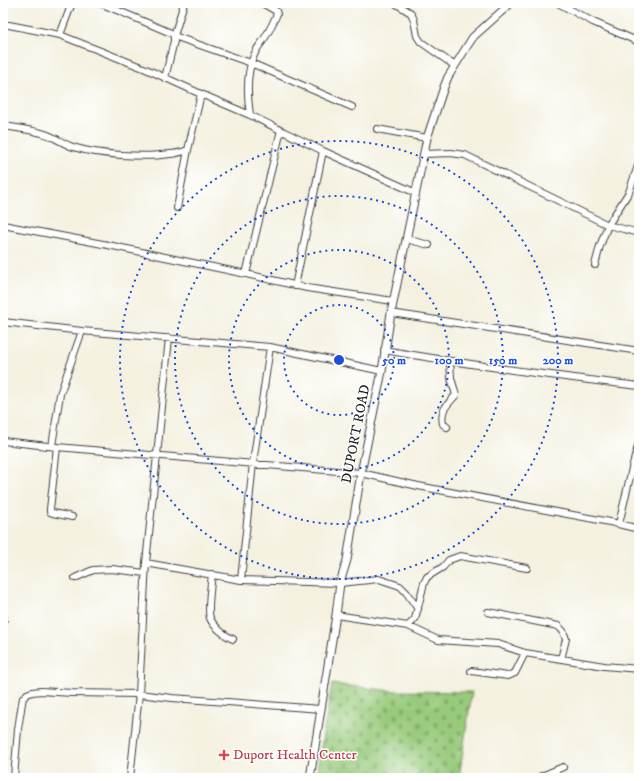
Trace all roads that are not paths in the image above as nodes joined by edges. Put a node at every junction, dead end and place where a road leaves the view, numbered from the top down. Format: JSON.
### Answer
{"nodes":[{"id":1,"x":72,"y":3,"type":"edge"},
{"id":2,"x":100,"y":3,"type":"edge"},
{"id":3,"x":184,"y":3,"type":"edge"},
{"id":4,"x":262,"y":3,"type":"edge"},
{"id":5,"x":395,"y":3,"type":"edge"},
{"id":6,"x":511,"y":3,"type":"edge"},
{"id":7,"x":558,"y":3,"type":"edge"},
{"id":8,"x":401,"y":5,"type":"edge"},
{"id":9,"x":3,"y":25,"type":"edge"},
{"id":10,"x":60,"y":35,"type":"junction"},
{"id":11,"x":174,"y":36,"type":"junction"},
{"id":12,"x":639,"y":42,"type":"edge"},
{"id":13,"x":251,"y":63,"type":"junction"},
{"id":14,"x":454,"y":66,"type":"junction"},
{"id":15,"x":165,"y":78,"type":"junction"},
{"id":16,"x":201,"y":94,"type":"junction"},
{"id":17,"x":352,"y":107,"type":"dead end"},
{"id":18,"x":250,"y":114,"type":"junction"},
{"id":19,"x":3,"y":126,"type":"edge"},
{"id":20,"x":377,"y":129,"type":"dead end"},
{"id":21,"x":281,"y":130,"type":"junction"},
{"id":22,"x":427,"y":138,"type":"junction"},
{"id":23,"x":188,"y":150,"type":"junction"},
{"id":24,"x":323,"y":151,"type":"junction"},
{"id":25,"x":424,"y":154,"type":"junction"},
{"id":26,"x":639,"y":163,"type":"edge"},
{"id":27,"x":416,"y":193,"type":"junction"},
{"id":28,"x":177,"y":208,"type":"dead end"},
{"id":29,"x":3,"y":225,"type":"edge"},
{"id":30,"x":608,"y":225,"type":"junction"},
{"id":31,"x":639,"y":233,"type":"edge"},
{"id":32,"x":406,"y":239,"type":"junction"},
{"id":33,"x":429,"y":245,"type":"dead end"},
{"id":34,"x":595,"y":265,"type":"dead end"},
{"id":35,"x":246,"y":274,"type":"junction"},
{"id":36,"x":295,"y":286,"type":"junction"},
{"id":37,"x":393,"y":301,"type":"junction"},
{"id":38,"x":391,"y":313,"type":"junction"},
{"id":39,"x":3,"y":322,"type":"edge"},
{"id":40,"x":82,"y":331,"type":"junction"},
{"id":41,"x":169,"y":338,"type":"junction"},
{"id":42,"x":270,"y":347,"type":"junction"},
{"id":43,"x":384,"y":350,"type":"junction"},
{"id":44,"x":639,"y":351,"type":"edge"},
{"id":45,"x":450,"y":362,"type":"junction"},
{"id":46,"x":382,"y":371,"type":"junction"},
{"id":47,"x":639,"y":386,"type":"edge"},
{"id":48,"x":447,"y":427,"type":"dead end"},
{"id":49,"x":3,"y":441,"type":"edge"},
{"id":50,"x":639,"y":443,"type":"edge"},
{"id":51,"x":55,"y":446,"type":"junction"},
{"id":52,"x":156,"y":454,"type":"junction"},
{"id":53,"x":253,"y":464,"type":"junction"},
{"id":54,"x":361,"y":473,"type":"junction"},
{"id":55,"x":72,"y":517,"type":"dead end"},
{"id":56,"x":619,"y":524,"type":"junction"},
{"id":57,"x":639,"y":529,"type":"edge"},
{"id":58,"x":146,"y":563,"type":"junction"},
{"id":59,"x":528,"y":568,"type":"dead end"},
{"id":60,"x":145,"y":573,"type":"junction"},
{"id":61,"x":212,"y":574,"type":"junction"},
{"id":62,"x":75,"y":578,"type":"dead end"},
{"id":63,"x":241,"y":580,"type":"junction"},
{"id":64,"x":340,"y":583,"type":"junction"},
{"id":65,"x":418,"y":609,"type":"junction"},
{"id":66,"x":488,"y":612,"type":"dead end"},
{"id":67,"x":336,"y":616,"type":"junction"},
{"id":68,"x":408,"y":626,"type":"junction"},
{"id":69,"x":233,"y":639,"type":"dead end"},
{"id":70,"x":525,"y":653,"type":"junction"},
{"id":71,"x":561,"y":659,"type":"junction"},
{"id":72,"x":639,"y":669,"type":"edge"},
{"id":73,"x":471,"y":671,"type":"dead end"},
{"id":74,"x":139,"y":694,"type":"junction"},
{"id":75,"x":321,"y":709,"type":"junction"},
{"id":76,"x":563,"y":767,"type":"dead end"},
{"id":77,"x":14,"y":778,"type":"edge"},
{"id":78,"x":130,"y":778,"type":"edge"},
{"id":79,"x":310,"y":778,"type":"edge"},
{"id":80,"x":537,"y":778,"type":"edge"}],
"edges":[{"from":1,"to":10,"type":"street"},
{"from":2,"to":11,"type":"street"},
{"from":3,"to":11,"type":"street"},
{"from":4,"to":13,"type":"street"},
{"from":5,"to":8,"type":"street"},
{"from":6,"to":14,"type":"street","name":"DUPORT ROAD"},
{"from":7,"to":12,"type":"street"},
{"from":8,"to":14,"type":"street"},
{"from":9,"to":10,"type":"street"},
{"from":10,"to":15,"type":"street"},
{"from":11,"to":13,"type":"street"},
{"from":11,"to":15,"type":"street"},
{"from":13,"to":17,"type":"street"},
{"from":13,"to":18,"type":"street"},
{"from":14,"to":22,"type":"street","name":"DUPORT ROAD"},
{"from":15,"to":16,"type":"street"},
{"from":16,"to":18,"type":"street"},
{"from":16,"to":23,"type":"street"},
{"from":18,"to":21,"type":"street"},
{"from":19,"to":23,"type":"street"},
{"from":20,"to":22,"type":"street"},
{"from":21,"to":24,"type":"street"},
{"from":21,"to":35,"type":"street"},
{"from":22,"to":25,"type":"street","name":"DUPORT ROAD"},
{"from":23,"to":28,"type":"street"},
{"from":24,"to":27,"type":"street"},
{"from":24,"to":36,"type":"street"},
{"from":25,"to":27,"type":"street","name":"DUPORT ROAD"},
{"from":25,"to":30,"type":"street"},
{"from":26,"to":30,"type":"street"},
{"from":27,"to":32,"type":"street","name":"DUPORT ROAD"},
{"from":29,"to":35,"type":"street"},
{"from":30,"to":31,"type":"street"},
{"from":30,"to":34,"type":"street"},
{"from":32,"to":33,"type":"street"},
{"from":32,"to":37,"type":"street","name":"DUPORT ROAD"},
{"from":35,"to":36,"type":"street"},
{"from":36,"to":37,"type":"street"},
{"from":37,"to":38,"type":"street","name":"DUPORT ROAD"},
{"from":38,"to":43,"type":"street","name":"DUPORT ROAD"},
{"from":38,"to":44,"type":"street"},
{"from":39,"to":40,"type":"street"},
{"from":40,"to":41,"type":"street"},
{"from":40,"to":51,"type":"street"},
{"from":41,"to":42,"type":"street"},
{"from":41,"to":52,"type":"street"},
{"from":42,"to":46,"type":"street"},
{"from":42,"to":53,"type":"street"},
{"from":43,"to":45,"type":"street"},
{"from":43,"to":46,"type":"street","name":"DUPORT ROAD"},
{"from":45,"to":47,"type":"street"},
{"from":45,"to":48,"type":"street"},
{"from":46,"to":54,"type":"street","name":"DUPORT ROAD"},
{"from":49,"to":51,"type":"street"},
{"from":50,"to":56,"type":"street"},
{"from":51,"to":52,"type":"street"},
{"from":51,"to":55,"type":"street"},
{"from":52,"to":53,"type":"street"},
{"from":52,"to":58,"type":"street"},
{"from":53,"to":54,"type":"street"},
{"from":53,"to":63,"type":"street"},
{"from":54,"to":56,"type":"street"},
{"from":54,"to":64,"type":"street","name":"DUPORT ROAD"},
{"from":56,"to":57,"type":"street"},
{"from":58,"to":60,"type":"street"},
{"from":58,"to":61,"type":"street"},
{"from":59,"to":65,"type":"street"},
{"from":60,"to":62,"type":"street"},
{"from":60,"to":74,"type":"street"},
{"from":61,"to":63,"type":"street"},
{"from":61,"to":69,"type":"street"},
{"from":63,"to":64,"type":"street"},
{"from":64,"to":65,"type":"street"},
{"from":64,"to":67,"type":"street","name":"DUPORT ROAD"},
{"from":65,"to":68,"type":"street"},
{"from":66,"to":71,"type":"street"},
{"from":67,"to":68,"type":"street"},
{"from":67,"to":75,"type":"street","name":"DUPORT ROAD"},
{"from":68,"to":70,"type":"street"},
{"from":70,"to":71,"type":"street"},
{"from":70,"to":73,"type":"street"},
{"from":71,"to":72,"type":"street"},
{"from":74,"to":75,"type":"street"},
{"from":74,"to":77,"type":"street"},
{"from":74,"to":78,"type":"street"},
{"from":75,"to":79,"type":"street","name":"DUPORT ROAD"},
{"from":76,"to":80,"type":"street"}]}
